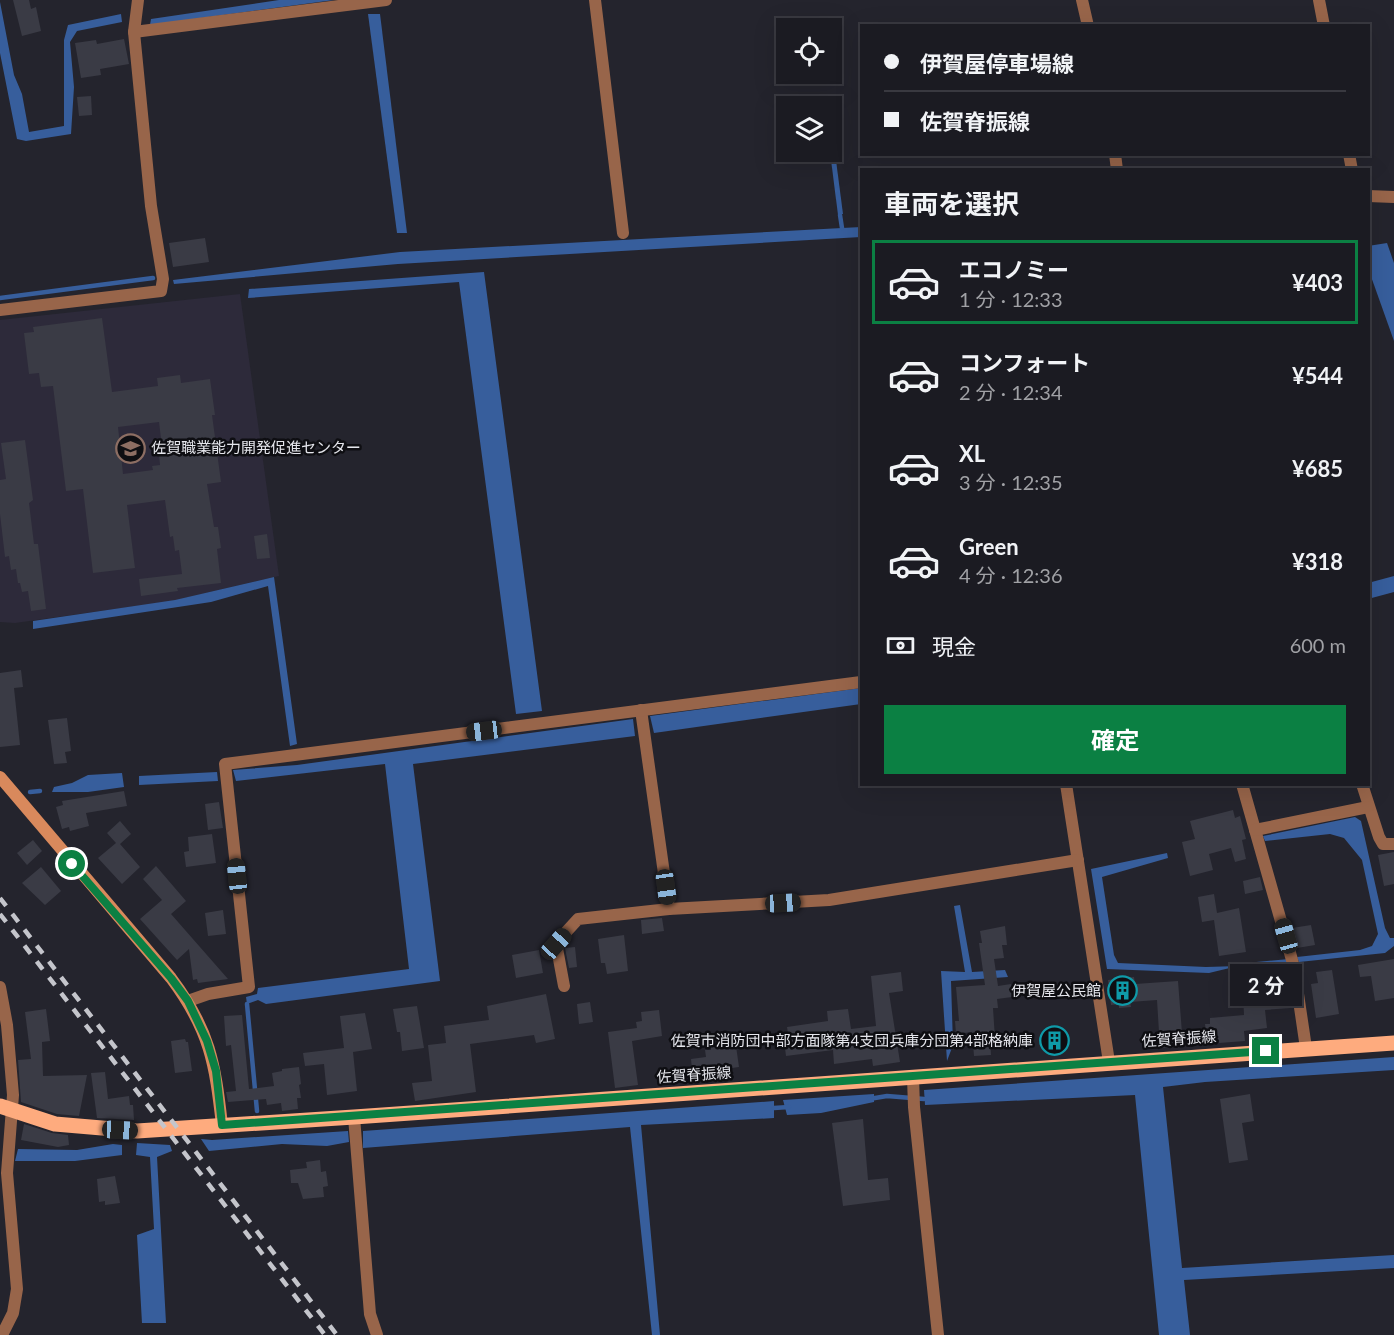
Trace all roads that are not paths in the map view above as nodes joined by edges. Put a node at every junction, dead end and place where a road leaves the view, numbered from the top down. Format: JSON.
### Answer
{"nodes":[{"id":1,"x":138,"y":0,"type":"edge"},
{"id":2,"x":386,"y":0,"type":"edge"},
{"id":3,"x":595,"y":0,"type":"edge"},
{"id":4,"x":1083,"y":0,"type":"edge"},
{"id":5,"x":1319,"y":0,"type":"edge"},
{"id":6,"x":1088,"y":24,"type":"edge"},
{"id":7,"x":1324,"y":24,"type":"edge"},
{"id":8,"x":134,"y":32,"type":"junction"},
{"id":9,"x":1370,"y":196,"type":"edge"},
{"id":10,"x":1394,"y":197,"type":"edge"},
{"id":11,"x":623,"y":232,"type":"dead end"},
{"id":12,"x":0,"y":310,"type":"edge"},
{"id":13,"x":860,"y":682,"type":"edge"},
{"id":14,"x":641,"y":710,"type":"junction"},
{"id":15,"x":0,"y":777,"type":"edge"},
{"id":16,"x":1066,"y":786,"type":"edge"},
{"id":17,"x":1243,"y":786,"type":"edge"},
{"id":18,"x":1363,"y":786,"type":"edge"},
{"id":19,"x":1368,"y":807,"type":"junction"},
{"id":20,"x":1255,"y":830,"type":"junction"},
{"id":21,"x":1394,"y":844,"type":"edge"},
{"id":22,"x":1078,"y":860,"type":"junction"},
{"id":23,"x":669,"y":909,"type":"junction"},
{"id":24,"x":564,"y":986,"type":"dead end"},
{"id":25,"x":0,"y":987,"type":"edge"},
{"id":26,"x":188,"y":1001,"type":"junction"},
{"id":27,"x":1394,"y":1042,"type":"edge"},
{"id":28,"x":1306,"y":1048,"type":"junction"},
{"id":29,"x":1110,"y":1062,"type":"junction"},
{"id":30,"x":913,"y":1082,"type":"junction"},
{"id":31,"x":5,"y":1108,"type":"edge"},
{"id":32,"x":354,"y":1117,"type":"junction"},
{"id":33,"x":222,"y":1125,"type":"junction"},
{"id":34,"x":2,"y":1335,"type":"edge"},
{"id":35,"x":377,"y":1335,"type":"edge"},
{"id":36,"x":938,"y":1335,"type":"edge"}],
"edges":[{"from":1,"to":8,"type":"street"},
{"from":2,"to":8,"type":"street"},
{"from":3,"to":11,"type":"street"},
{"from":4,"to":6,"type":"street"},
{"from":5,"to":7,"type":"street"},
{"from":8,"to":12,"type":"street"},
{"from":9,"to":10,"type":"street"},
{"from":13,"to":14,"type":"street"},
{"from":14,"to":23,"type":"street"},
{"from":14,"to":26,"type":"street"},
{"from":15,"to":26,"type":"main road"},
{"from":16,"to":22,"type":"street"},
{"from":17,"to":20,"type":"street"},
{"from":18,"to":19,"type":"street"},
{"from":19,"to":20,"type":"street"},
{"from":19,"to":21,"type":"street"},
{"from":20,"to":28,"type":"street"},
{"from":22,"to":23,"type":"street"},
{"from":22,"to":29,"type":"street"},
{"from":23,"to":24,"type":"street"},
{"from":25,"to":31,"type":"street"},
{"from":26,"to":33,"type":"main road"},
{"from":27,"to":28,"type":"main road","name":"佐賀脊振線"},
{"from":28,"to":29,"type":"main road","name":"佐賀脊振線"},
{"from":29,"to":30,"type":"main road","name":"佐賀脊振線"},
{"from":30,"to":32,"type":"main road","name":"佐賀脊振線"},
{"from":30,"to":36,"type":"street"},
{"from":31,"to":33,"type":"main road","name":"佐賀脊振線"},
{"from":31,"to":34,"type":"street"},
{"from":32,"to":33,"type":"main road","name":"佐賀脊振線"},
{"from":32,"to":35,"type":"street"}]}
